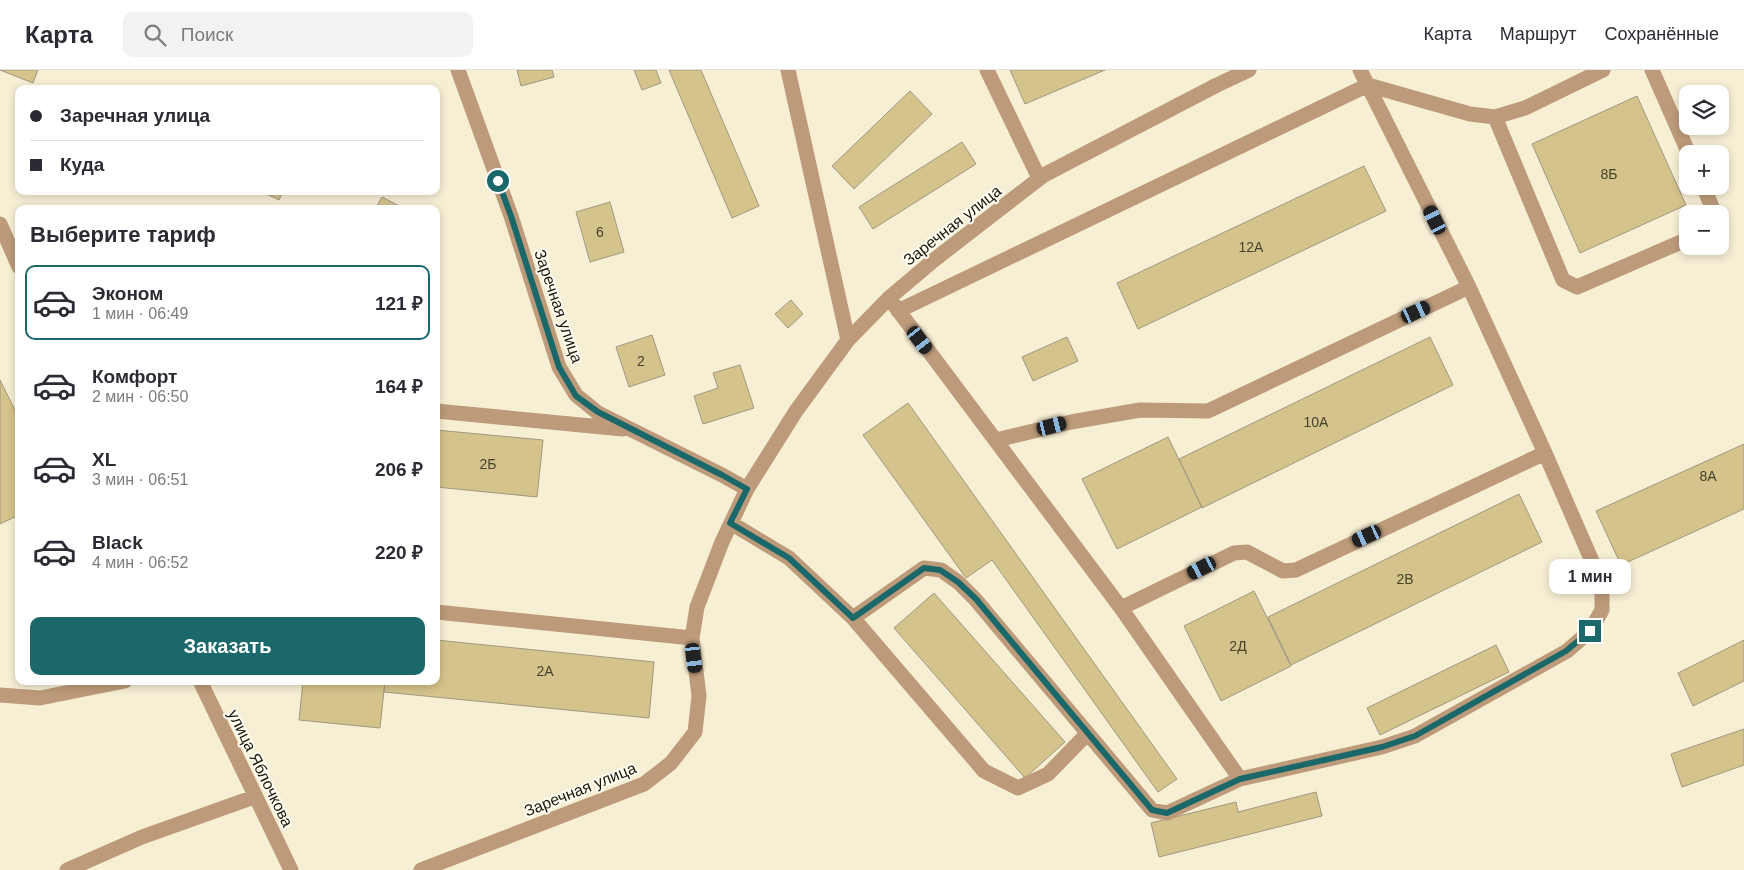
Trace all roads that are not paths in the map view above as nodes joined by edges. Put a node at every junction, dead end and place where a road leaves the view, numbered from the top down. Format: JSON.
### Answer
{"nodes":[{"id":1,"x":458,"y":70,"type":"edge"},
{"id":2,"x":788,"y":70,"type":"edge"},
{"id":3,"x":987,"y":70,"type":"edge"},
{"id":4,"x":1250,"y":70,"type":"edge"},
{"id":5,"x":1360,"y":70,"type":"edge"},
{"id":6,"x":1602,"y":70,"type":"edge"},
{"id":7,"x":1652,"y":70,"type":"edge"},
{"id":8,"x":1368,"y":85,"type":"junction"},
{"id":9,"x":1495,"y":117,"type":"junction"},
{"id":10,"x":1685,"y":145,"type":"edge"},
{"id":11,"x":1039,"y":178,"type":"junction"},
{"id":12,"x":0,"y":224,"type":"edge"},
{"id":13,"x":1679,"y":243,"type":"edge"},
{"id":14,"x":15,"y":258,"type":"edge"},
{"id":15,"x":1468,"y":287,"type":"junction"},
{"id":16,"x":889,"y":298,"type":"junction"},
{"id":17,"x":898,"y":311,"type":"junction"},
{"id":18,"x":848,"y":340,"type":"junction"},
{"id":19,"x":440,"y":410,"type":"edge"},
{"id":20,"x":630,"y":429,"type":"junction"},
{"id":21,"x":996,"y":440,"type":"junction"},
{"id":22,"x":1545,"y":452,"type":"junction"},
{"id":23,"x":747,"y":489,"type":"junction"},
{"id":24,"x":730,"y":523,"type":"junction"},
{"id":25,"x":1121,"y":608,"type":"junction"},
{"id":26,"x":440,"y":612,"type":"edge"},
{"id":27,"x":853,"y":618,"type":"junction"},
{"id":28,"x":692,"y":638,"type":"junction"},
{"id":29,"x":105,"y":685,"type":"edge"},
{"id":30,"x":202,"y":685,"type":"edge"},
{"id":31,"x":0,"y":695,"type":"edge"},
{"id":32,"x":1087,"y":734,"type":"junction"},
{"id":33,"x":1240,"y":779,"type":"junction"},
{"id":34,"x":254,"y":797,"type":"junction"},
{"id":35,"x":67,"y":870,"type":"edge"},
{"id":36,"x":291,"y":870,"type":"edge"},
{"id":37,"x":420,"y":870,"type":"edge"}],
"edges":[{"from":1,"to":20,"type":"street","name":"Заречная улица"},
{"from":2,"to":18,"type":"street"},
{"from":3,"to":11,"type":"street"},
{"from":4,"to":11,"type":"street","name":"Заречная улица"},
{"from":5,"to":8,"type":"street"},
{"from":6,"to":9,"type":"street"},
{"from":7,"to":10,"type":"street"},
{"from":8,"to":9,"type":"street"},
{"from":8,"to":15,"type":"street"},
{"from":8,"to":17,"type":"street"},
{"from":9,"to":13,"type":"street"},
{"from":11,"to":16,"type":"street","name":"Заречная улица"},
{"from":12,"to":14,"type":"street"},
{"from":15,"to":21,"type":"street"},
{"from":15,"to":22,"type":"street"},
{"from":16,"to":17,"type":"street"},
{"from":16,"to":18,"type":"street","name":"Заречная улица"},
{"from":17,"to":21,"type":"street"},
{"from":18,"to":23,"type":"street","name":"Заречная улица"},
{"from":19,"to":20,"type":"street"},
{"from":20,"to":23,"type":"street","name":"Заречная улица"},
{"from":21,"to":25,"type":"street"},
{"from":22,"to":25,"type":"street"},
{"from":22,"to":33,"type":"street"},
{"from":23,"to":24,"type":"street","name":"Заречная улица"},
{"from":24,"to":27,"type":"street"},
{"from":24,"to":28,"type":"street","name":"Заречная улица"},
{"from":25,"to":33,"type":"street"},
{"from":26,"to":28,"type":"street"},
{"from":27,"to":32,"type":"street"},
{"from":27,"to":32,"type":"street"},
{"from":28,"to":37,"type":"street","name":"Заречная улица"},
{"from":29,"to":31,"type":"street"},
{"from":30,"to":34,"type":"street","name":"улица Яблочкова"},
{"from":32,"to":33,"type":"street"},
{"from":34,"to":35,"type":"street"},
{"from":34,"to":36,"type":"street","name":"улица Яблочкова"}]}
